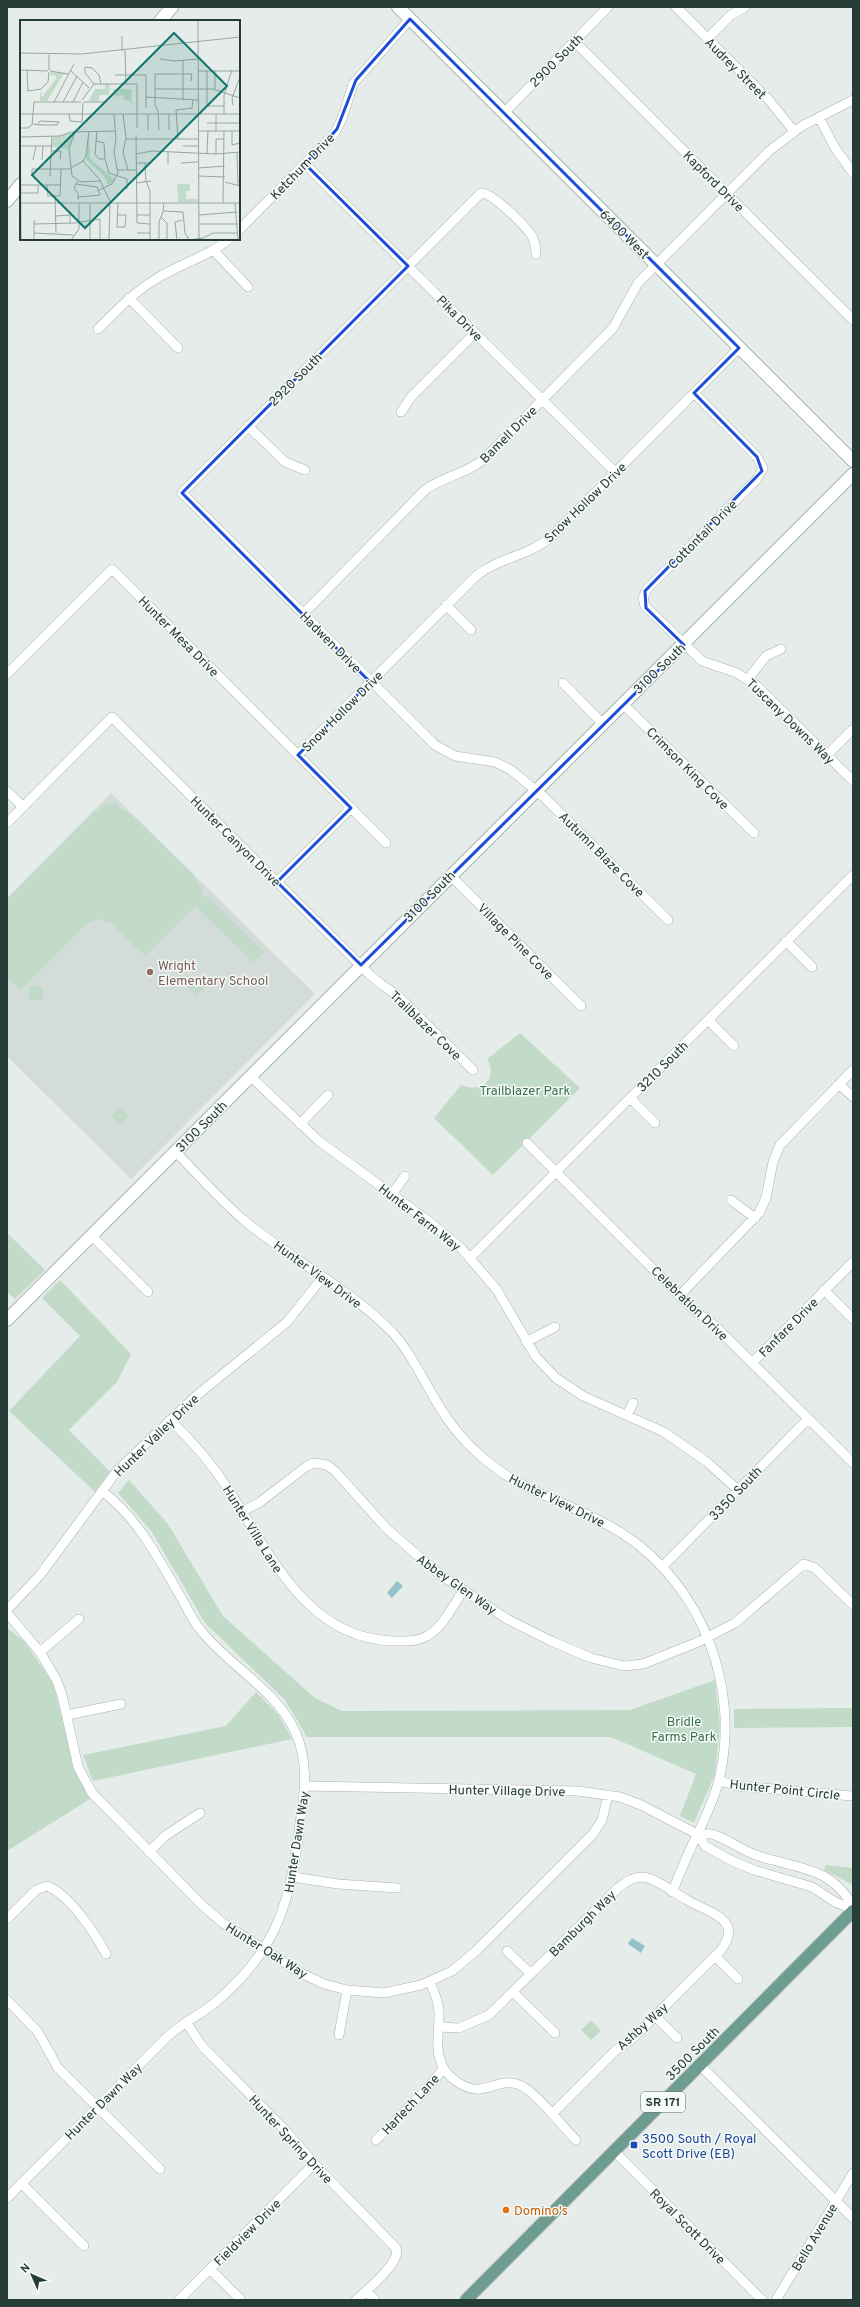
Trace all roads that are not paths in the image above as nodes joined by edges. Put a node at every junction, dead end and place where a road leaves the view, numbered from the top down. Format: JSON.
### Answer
{"nodes":[{"id":1,"x":172,"y":7,"type":"edge"},
{"id":2,"x":398,"y":7,"type":"edge"},
{"id":3,"x":608,"y":7,"type":"edge"},
{"id":4,"x":676,"y":7,"type":"edge"},
{"id":5,"x":745,"y":7,"type":"edge"},
{"id":6,"x":410,"y":19,"type":"junction"},
{"id":7,"x":161,"y":20,"type":"edge"},
{"id":8,"x":707,"y":39,"type":"junction"},
{"id":9,"x":574,"y":42,"type":"junction"},
{"id":10,"x":853,"y":100,"type":"edge"},
{"id":11,"x":504,"y":113,"type":"junction"},
{"id":12,"x":820,"y":117,"type":"junction"},
{"id":13,"x":794,"y":131,"type":"junction"},
{"id":14,"x":305,"y":164,"type":"junction"},
{"id":15,"x":853,"y":172,"type":"edge"},
{"id":16,"x":20,"y":185,"type":"edge"},
{"id":17,"x":726,"y":194,"type":"junction"},
{"id":18,"x":7,"y":201,"type":"edge"},
{"id":19,"x":240,"y":229,"type":"edge"},
{"id":20,"x":228,"y":240,"type":"edge"},
{"id":21,"x":214,"y":251,"type":"junction"},
{"id":22,"x":536,"y":254,"type":"dead end"},
{"id":23,"x":656,"y":265,"type":"junction"},
{"id":24,"x":408,"y":266,"type":"junction"},
{"id":25,"x":248,"y":287,"type":"dead end"},
{"id":26,"x":129,"y":298,"type":"junction"},
{"id":27,"x":853,"y":320,"type":"edge"},
{"id":28,"x":98,"y":329,"type":"dead end"},
{"id":29,"x":475,"y":333,"type":"junction"},
{"id":30,"x":178,"y":348,"type":"dead end"},
{"id":31,"x":739,"y":348,"type":"junction"},
{"id":32,"x":694,"y":393,"type":"junction"},
{"id":33,"x":542,"y":400,"type":"junction"},
{"id":34,"x":401,"y":412,"type":"dead end"},
{"id":35,"x":248,"y":426,"type":"junction"},
{"id":36,"x":853,"y":461,"type":"edge"},
{"id":37,"x":305,"y":470,"type":"dead end"},
{"id":38,"x":615,"y":472,"type":"junction"},
{"id":39,"x":853,"y":474,"type":"edge"},
{"id":40,"x":182,"y":493,"type":"joint"},
{"id":41,"x":644,"y":600,"type":"joint"},
{"id":42,"x":446,"y":605,"type":"junction"},
{"id":43,"x":303,"y":614,"type":"junction"},
{"id":44,"x":472,"y":630,"type":"dead end"},
{"id":45,"x":684,"y":645,"type":"junction"},
{"id":46,"x":781,"y":649,"type":"dead end"},
{"id":47,"x":7,"y":674,"type":"edge"},
{"id":48,"x":748,"y":679,"type":"junction"},
{"id":49,"x":370,"y":682,"type":"junction"},
{"id":50,"x":563,"y":683,"type":"dead end"},
{"id":51,"x":622,"y":703,"type":"junction"},
{"id":52,"x":602,"y":723,"type":"junction"},
{"id":53,"x":852,"y":730,"type":"dead end"},
{"id":54,"x":298,"y":755,"type":"junction"},
{"id":55,"x":827,"y":755,"type":"junction"},
{"id":56,"x":853,"y":781,"type":"edge"},
{"id":57,"x":535,"y":790,"type":"junction"},
{"id":58,"x":7,"y":791,"type":"edge"},
{"id":59,"x":23,"y":807,"type":"junction"},
{"id":60,"x":351,"y":808,"type":"junction"},
{"id":61,"x":7,"y":823,"type":"edge"},
{"id":62,"x":754,"y":833,"type":"dead end"},
{"id":63,"x":386,"y":843,"type":"dead end"},
{"id":64,"x":853,"y":874,"type":"edge"},
{"id":65,"x":450,"y":875,"type":"junction"},
{"id":66,"x":277,"y":882,"type":"junction"},
{"id":67,"x":668,"y":920,"type":"dead end"},
{"id":68,"x":786,"y":941,"type":"junction"},
{"id":69,"x":361,"y":965,"type":"junction"},
{"id":70,"x":812,"y":967,"type":"dead end"},
{"id":71,"x":581,"y":1006,"type":"dead end"},
{"id":72,"x":708,"y":1020,"type":"junction"},
{"id":73,"x":734,"y":1046,"type":"dead end"},
{"id":74,"x":473,"y":1070,"type":"dead end"},
{"id":75,"x":853,"y":1070,"type":"edge"},
{"id":76,"x":250,"y":1076,"type":"junction"},
{"id":77,"x":839,"y":1084,"type":"junction"},
{"id":78,"x":328,"y":1095,"type":"dead end"},
{"id":79,"x":853,"y":1097,"type":"edge"},
{"id":80,"x":630,"y":1098,"type":"junction"},
{"id":81,"x":655,"y":1123,"type":"dead end"},
{"id":82,"x":300,"y":1124,"type":"junction"},
{"id":83,"x":527,"y":1143,"type":"dead end"},
{"id":84,"x":175,"y":1152,"type":"junction"},
{"id":85,"x":556,"y":1172,"type":"junction"},
{"id":86,"x":405,"y":1176,"type":"dead end"},
{"id":87,"x":392,"y":1194,"type":"junction"},
{"id":88,"x":731,"y":1200,"type":"dead end"},
{"id":89,"x":755,"y":1218,"type":"junction"},
{"id":90,"x":91,"y":1235,"type":"junction"},
{"id":91,"x":470,"y":1258,"type":"junction"},
{"id":92,"x":853,"y":1262,"type":"edge"},
{"id":93,"x":322,"y":1278,"type":"junction"},
{"id":94,"x":824,"y":1290,"type":"junction"},
{"id":95,"x":148,"y":1292,"type":"dead end"},
{"id":96,"x":680,"y":1296,"type":"junction"},
{"id":97,"x":853,"y":1319,"type":"edge"},
{"id":98,"x":7,"y":1320,"type":"edge"},
{"id":99,"x":555,"y":1327,"type":"dead end"},
{"id":100,"x":526,"y":1342,"type":"junction"},
{"id":101,"x":752,"y":1363,"type":"junction"},
{"id":102,"x":633,"y":1404,"type":"dead end"},
{"id":103,"x":627,"y":1414,"type":"junction"},
{"id":104,"x":808,"y":1419,"type":"junction"},
{"id":105,"x":170,"y":1420,"type":"junction"},
{"id":106,"x":853,"y":1463,"type":"edge"},
{"id":107,"x":738,"y":1490,"type":"junction"},
{"id":108,"x":102,"y":1491,"type":"junction"},
{"id":109,"x":242,"y":1512,"type":"junction"},
{"id":110,"x":662,"y":1567,"type":"junction"},
{"id":111,"x":463,"y":1591,"type":"junction"},
{"id":112,"x":853,"y":1605,"type":"edge"},
{"id":113,"x":7,"y":1610,"type":"edge"},
{"id":114,"x":7,"y":1613,"type":"edge"},
{"id":115,"x":79,"y":1619,"type":"dead end"},
{"id":116,"x":708,"y":1637,"type":"junction"},
{"id":117,"x":40,"y":1652,"type":"junction"},
{"id":118,"x":121,"y":1704,"type":"dead end"},
{"id":119,"x":67,"y":1715,"type":"junction"},
{"id":120,"x":719,"y":1781,"type":"junction"},
{"id":121,"x":305,"y":1786,"type":"junction"},
{"id":122,"x":608,"y":1794,"type":"junction"},
{"id":123,"x":852,"y":1796,"type":"dead end"},
{"id":124,"x":200,"y":1813,"type":"dead end"},
{"id":125,"x":699,"y":1835,"type":"junction"},
{"id":126,"x":149,"y":1852,"type":"junction"},
{"id":127,"x":294,"y":1876,"type":"junction"},
{"id":128,"x":397,"y":1888,"type":"dead end"},
{"id":129,"x":672,"y":1892,"type":"junction"},
{"id":130,"x":853,"y":1909,"type":"edge"},
{"id":131,"x":7,"y":1919,"type":"edge"},
{"id":132,"x":728,"y":1934,"type":"joint"},
{"id":133,"x":264,"y":1949,"type":"junction"},
{"id":134,"x":507,"y":1951,"type":"dead end"},
{"id":135,"x":106,"y":1954,"type":"dead end"},
{"id":136,"x":715,"y":1956,"type":"junction"},
{"id":137,"x":531,"y":1974,"type":"junction"},
{"id":138,"x":738,"y":1978,"type":"dead end"},
{"id":139,"x":430,"y":1982,"type":"junction"},
{"id":140,"x":347,"y":1990,"type":"junction"},
{"id":141,"x":514,"y":1992,"type":"junction"},
{"id":142,"x":7,"y":2000,"type":"edge"},
{"id":143,"x":654,"y":2016,"type":"junction"},
{"id":144,"x":186,"y":2022,"type":"junction"},
{"id":145,"x":438,"y":2027,"type":"junction"},
{"id":146,"x":554,"y":2033,"type":"dead end"},
{"id":147,"x":340,"y":2035,"type":"dead end"},
{"id":148,"x":677,"y":2038,"type":"dead end"},
{"id":149,"x":700,"y":2065,"type":"junction"},
{"id":150,"x":443,"y":2069,"type":"junction"},
{"id":151,"x":98,"y":2107,"type":"junction"},
{"id":152,"x":552,"y":2114,"type":"junction"},
{"id":153,"x":376,"y":2140,"type":"dead end"},
{"id":154,"x":576,"y":2140,"type":"dead end"},
{"id":155,"x":614,"y":2152,"type":"junction"},
{"id":156,"x":314,"y":2164,"type":"junction"},
{"id":157,"x":160,"y":2169,"type":"dead end"},
{"id":158,"x":853,"y":2173,"type":"edge"},
{"id":159,"x":21,"y":2183,"type":"junction"},
{"id":160,"x":7,"y":2198,"type":"edge"},
{"id":161,"x":836,"y":2201,"type":"junction"},
{"id":162,"x":853,"y":2218,"type":"edge"},
{"id":163,"x":84,"y":2246,"type":"dead end"},
{"id":164,"x":210,"y":2269,"type":"junction"},
{"id":165,"x":366,"y":2291,"type":"junction"},
{"id":166,"x":179,"y":2300,"type":"edge"},
{"id":167,"x":241,"y":2300,"type":"edge"},
{"id":168,"x":356,"y":2300,"type":"edge"},
{"id":169,"x":375,"y":2300,"type":"edge"},
{"id":170,"x":466,"y":2300,"type":"edge"},
{"id":171,"x":762,"y":2300,"type":"edge"},
{"id":172,"x":776,"y":2300,"type":"edge"}],
"edges":[{"from":1,"to":7,"type":"main road"},
{"from":2,"to":6,"type":"main road","name":"6400 West"},
{"from":3,"to":9,"type":"street","name":"2900 South"},
{"from":4,"to":8,"type":"street","name":"Audrey Street"},
{"from":5,"to":8,"type":"street"},
{"from":6,"to":11,"type":"main road","name":"6400 West"},
{"from":6,"to":14,"type":"street","name":"Ketchum Drive"},
{"from":8,"to":13,"type":"street","name":"Audrey Street"},
{"from":9,"to":11,"type":"street","name":"2900 South"},
{"from":9,"to":17,"type":"street","name":"Kapford Drive"},
{"from":10,"to":12,"type":"street","name":"Bamell Drive"},
{"from":11,"to":23,"type":"main road","name":"6400 West"},
{"from":12,"to":13,"type":"street","name":"Bamell Drive"},
{"from":12,"to":15,"type":"street"},
{"from":13,"to":17,"type":"street","name":"Bamell Drive"},
{"from":14,"to":19,"type":"street","name":"Ketchum Drive"},
{"from":14,"to":24,"type":"street","name":"Pika Drive"},
{"from":16,"to":18,"type":"main road"},
{"from":17,"to":23,"type":"street","name":"Bamell Drive"},
{"from":17,"to":27,"type":"street","name":"Kapford Drive"},
{"from":20,"to":21,"type":"street"},
{"from":21,"to":25,"type":"street"},
{"from":21,"to":26,"type":"street"},
{"from":22,"to":24,"type":"street","name":"2920 South"},
{"from":23,"to":31,"type":"main road","name":"6400 West"},
{"from":23,"to":33,"type":"street","name":"Bamell Drive"},
{"from":24,"to":29,"type":"street","name":"Pika Drive"},
{"from":24,"to":35,"type":"street","name":"2920 South"},
{"from":26,"to":28,"type":"street"},
{"from":26,"to":30,"type":"street"},
{"from":29,"to":33,"type":"street","name":"Pika Drive"},
{"from":29,"to":34,"type":"street"},
{"from":31,"to":32,"type":"street","name":"Snow Hollow Drive"},
{"from":31,"to":36,"type":"main road","name":"6400 West"},
{"from":32,"to":38,"type":"street","name":"Snow Hollow Drive"},
{"from":32,"to":41,"type":"street","name":"Cottontail Drive"},
{"from":33,"to":38,"type":"street","name":"Pika Drive"},
{"from":33,"to":43,"type":"street","name":"Bamell Drive"},
{"from":35,"to":37,"type":"street"},
{"from":35,"to":40,"type":"street","name":"2920 South"},
{"from":38,"to":42,"type":"street","name":"Snow Hollow Drive"},
{"from":39,"to":45,"type":"main road","name":"3100 South"},
{"from":40,"to":43,"type":"street","name":"Hadwen Drive"},
{"from":41,"to":45,"type":"street","name":"Tuscany Downs Way"},
{"from":42,"to":44,"type":"street"},
{"from":42,"to":49,"type":"street","name":"Snow Hollow Drive"},
{"from":43,"to":49,"type":"street","name":"Hadwen Drive"},
{"from":45,"to":48,"type":"street","name":"Tuscany Downs Way"},
{"from":45,"to":51,"type":"main road","name":"3100 South"},
{"from":46,"to":48,"type":"street"},
{"from":47,"to":54,"type":"street","name":"Hunter Mesa Drive"},
{"from":48,"to":55,"type":"street","name":"Tuscany Downs Way"},
{"from":49,"to":54,"type":"street","name":"Snow Hollow Drive"},
{"from":49,"to":57,"type":"street","name":"Hadwen Drive"},
{"from":50,"to":52,"type":"street"},
{"from":51,"to":52,"type":"main road","name":"3100 South"},
{"from":51,"to":62,"type":"street","name":"Crimson King Cove"},
{"from":52,"to":57,"type":"main road","name":"3100 South"},
{"from":53,"to":55,"type":"street"},
{"from":54,"to":60,"type":"street","name":"Hunter Mesa Drive"},
{"from":55,"to":56,"type":"street","name":"Tuscany Downs Way"},
{"from":57,"to":65,"type":"main road","name":"3100 South"},
{"from":57,"to":67,"type":"street","name":"Autumn Blaze Cove"},
{"from":58,"to":59,"type":"street"},
{"from":59,"to":61,"type":"street"},
{"from":59,"to":66,"type":"street","name":"Hunter Canyon Drive"},
{"from":60,"to":63,"type":"street","name":"Hunter Mesa Drive"},
{"from":60,"to":66,"type":"street"},
{"from":64,"to":68,"type":"street","name":"3210 South"},
{"from":65,"to":69,"type":"main road","name":"3100 South"},
{"from":65,"to":71,"type":"street","name":"Village Pine Cove"},
{"from":66,"to":69,"type":"street","name":"Hunter Canyon Drive"},
{"from":68,"to":70,"type":"street"},
{"from":68,"to":72,"type":"street","name":"3210 South"},
{"from":69,"to":74,"type":"street","name":"Trailblazer Cove"},
{"from":69,"to":76,"type":"main road","name":"3100 South"},
{"from":72,"to":73,"type":"street"},
{"from":72,"to":80,"type":"street","name":"3210 South"},
{"from":75,"to":77,"type":"street"},
{"from":76,"to":82,"type":"street","name":"Hunter Farm Way"},
{"from":76,"to":84,"type":"main road","name":"3100 South"},
{"from":77,"to":79,"type":"street"},
{"from":77,"to":89,"type":"street"},
{"from":78,"to":82,"type":"street"},
{"from":80,"to":81,"type":"street"},
{"from":80,"to":85,"type":"street","name":"3210 South"},
{"from":82,"to":87,"type":"street","name":"Hunter Farm Way"},
{"from":83,"to":85,"type":"street","name":"Celebration Drive"},
{"from":84,"to":90,"type":"main road","name":"3100 South"},
{"from":84,"to":93,"type":"street","name":"Hunter View Drive"},
{"from":85,"to":91,"type":"street","name":"3210 South"},
{"from":85,"to":96,"type":"street","name":"Celebration Drive"},
{"from":86,"to":87,"type":"street"},
{"from":87,"to":91,"type":"street","name":"Hunter Farm Way"},
{"from":88,"to":89,"type":"street"},
{"from":89,"to":96,"type":"street"},
{"from":90,"to":95,"type":"street"},
{"from":90,"to":98,"type":"main road","name":"3100 South"},
{"from":91,"to":100,"type":"street","name":"Hunter Farm Way"},
{"from":92,"to":94,"type":"street","name":"Fanfare Drive"},
{"from":93,"to":105,"type":"street","name":"Hunter Valley Drive"},
{"from":93,"to":110,"type":"street","name":"Hunter View Drive"},
{"from":94,"to":97,"type":"street"},
{"from":94,"to":101,"type":"street","name":"Fanfare Drive"},
{"from":96,"to":101,"type":"street","name":"Celebration Drive"},
{"from":99,"to":100,"type":"street"},
{"from":100,"to":103,"type":"street","name":"Hunter Farm Way"},
{"from":101,"to":104,"type":"street","name":"Celebration Drive"},
{"from":102,"to":103,"type":"street"},
{"from":103,"to":107,"type":"street","name":"Hunter Farm Way"},
{"from":104,"to":106,"type":"street","name":"Celebration Drive"},
{"from":104,"to":107,"type":"street","name":"3350 South"},
{"from":105,"to":108,"type":"street","name":"Hunter Valley Drive"},
{"from":105,"to":109,"type":"street","name":"Hunter Villa Lane"},
{"from":107,"to":110,"type":"street","name":"3350 South"},
{"from":108,"to":113,"type":"street","name":"Hunter Valley Drive"},
{"from":108,"to":121,"type":"street","name":"Hunter Dawn Way"},
{"from":109,"to":111,"type":"street","name":"Abbey Glen Way"},
{"from":109,"to":111,"type":"street","name":"Hunter Villa Lane"},
{"from":110,"to":116,"type":"street","name":"Hunter View Drive"},
{"from":111,"to":116,"type":"street","name":"Abbey Glen Way"},
{"from":112,"to":116,"type":"street","name":"Abbey Glen Way"},
{"from":114,"to":117,"type":"street","name":"Hunter Oak Way"},
{"from":115,"to":117,"type":"street"},
{"from":116,"to":120,"type":"street","name":"Hunter View Drive"},
{"from":117,"to":119,"type":"street","name":"Hunter Oak Way"},
{"from":118,"to":119,"type":"street"},
{"from":119,"to":126,"type":"street","name":"Hunter Oak Way"},
{"from":120,"to":123,"type":"street","name":"Hunter Point Circle"},
{"from":120,"to":125,"type":"street","name":"Hunter View Drive"},
{"from":121,"to":122,"type":"street","name":"Hunter Village Drive"},
{"from":121,"to":127,"type":"street","name":"Hunter Dawn Way"},
{"from":122,"to":125,"type":"street","name":"Hunter Village Drive"},
{"from":122,"to":139,"type":"street","name":"Hunter Oak Way"},
{"from":124,"to":126,"type":"street"},
{"from":125,"to":129,"type":"street","name":"Hunter View Drive"},
{"from":125,"to":130,"type":"street","name":"Hunter Village Drive"},
{"from":125,"to":130,"type":"street","name":"Hunter Village Drive"},
{"from":126,"to":133,"type":"street","name":"Hunter Oak Way"},
{"from":127,"to":128,"type":"street"},
{"from":127,"to":133,"type":"street","name":"Hunter Dawn Way"},
{"from":129,"to":132,"type":"street","name":"Bamburgh Way"},
{"from":129,"to":137,"type":"street","name":"Bamburgh Way"},
{"from":130,"to":149,"type":"main road","name":"3500 South","number":"SR 171"},
{"from":131,"to":135,"type":"street"},
{"from":132,"to":136,"type":"street","name":"Ashby Way"},
{"from":133,"to":140,"type":"street","name":"Hunter Oak Way"},
{"from":133,"to":144,"type":"street","name":"Hunter Dawn Way"},
{"from":134,"to":137,"type":"street"},
{"from":136,"to":138,"type":"street"},
{"from":136,"to":143,"type":"street","name":"Ashby Way"},
{"from":137,"to":141,"type":"street","name":"Bamburgh Way"},
{"from":139,"to":140,"type":"street","name":"Hunter Oak Way"},
{"from":139,"to":145,"type":"street"},
{"from":140,"to":147,"type":"street"},
{"from":141,"to":145,"type":"street","name":"Bamburgh Way"},
{"from":141,"to":146,"type":"street"},
{"from":142,"to":151,"type":"street"},
{"from":143,"to":148,"type":"street"},
{"from":143,"to":152,"type":"street","name":"Ashby Way"},
{"from":144,"to":151,"type":"street","name":"Hunter Dawn Way"},
{"from":144,"to":156,"type":"street","name":"Hunter Spring Drive"},
{"from":145,"to":150,"type":"street"},
{"from":149,"to":155,"type":"main road","name":"3500 South","number":"SR 171"},
{"from":149,"to":161,"type":"street"},
{"from":150,"to":152,"type":"street"},
{"from":150,"to":153,"type":"street","name":"Harlech Lane"},
{"from":151,"to":157,"type":"street"},
{"from":151,"to":159,"type":"street","name":"Hunter Dawn Way"},
{"from":152,"to":154,"type":"street"},
{"from":155,"to":170,"type":"main road","name":"3500 South","number":"SR 171"},
{"from":155,"to":171,"type":"street","name":"Royal Scott Drive"},
{"from":156,"to":164,"type":"street","name":"Fieldview Drive"},
{"from":156,"to":165,"type":"street","name":"Hunter Spring Drive"},
{"from":158,"to":161,"type":"street","name":"Bello Avenue"},
{"from":159,"to":160,"type":"street","name":"Hunter Dawn Way"},
{"from":159,"to":163,"type":"street"},
{"from":161,"to":162,"type":"street"},
{"from":161,"to":172,"type":"street","name":"Bello Avenue"},
{"from":164,"to":166,"type":"street","name":"Fieldview Drive"},
{"from":164,"to":167,"type":"street"},
{"from":165,"to":168,"type":"street"},
{"from":165,"to":169,"type":"street"}]}
